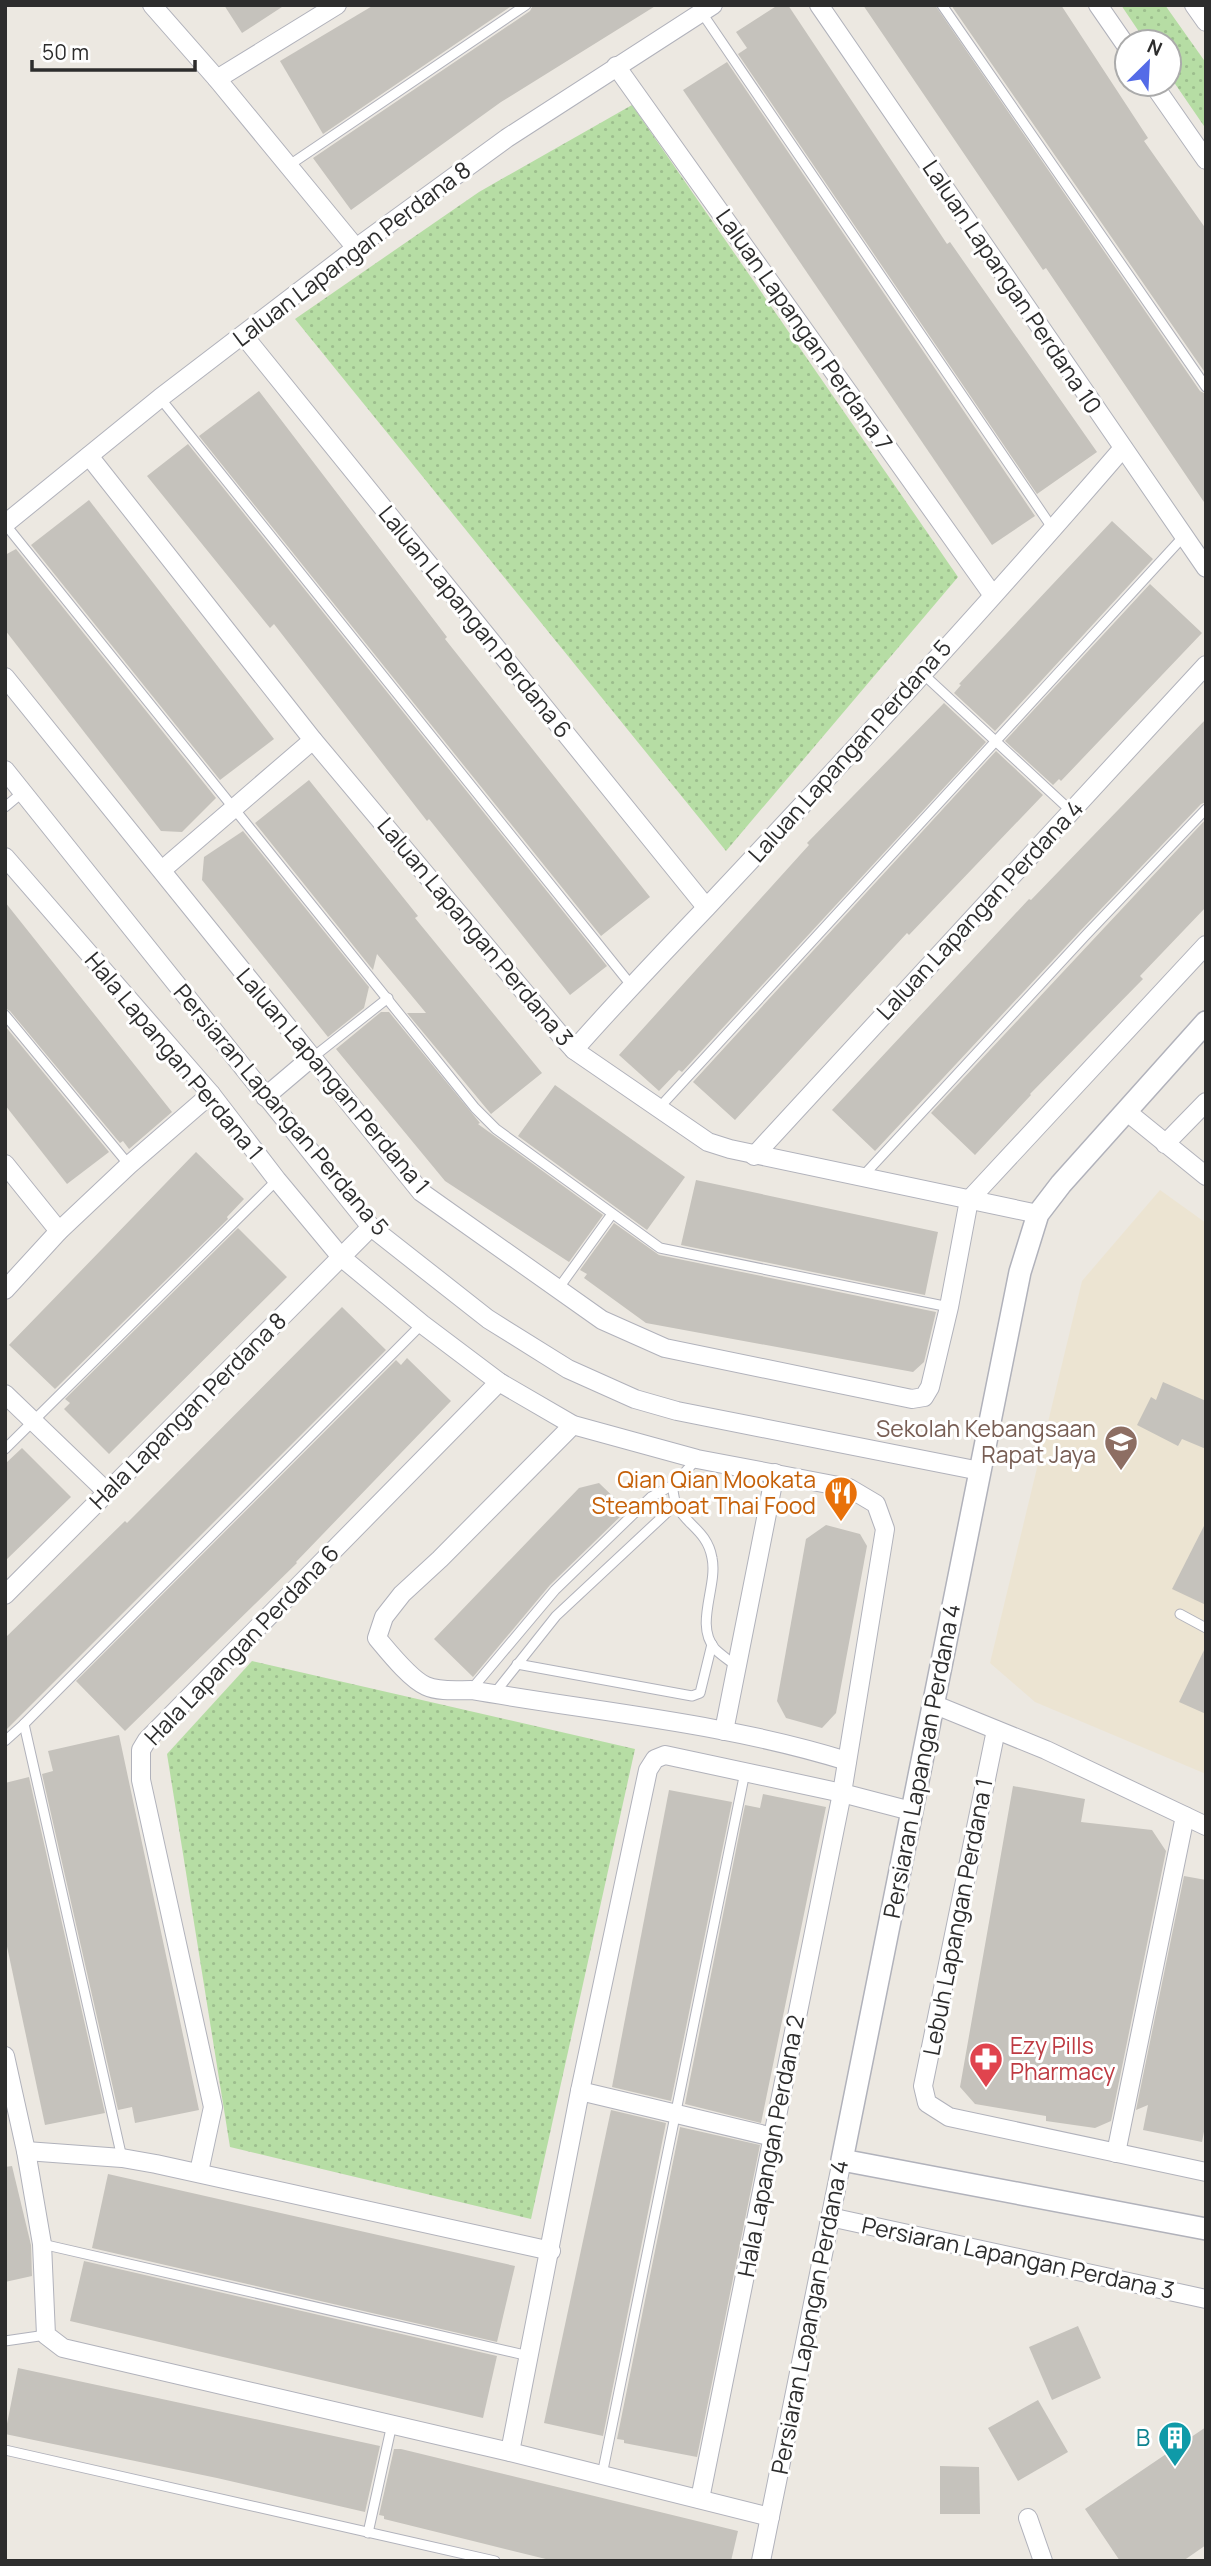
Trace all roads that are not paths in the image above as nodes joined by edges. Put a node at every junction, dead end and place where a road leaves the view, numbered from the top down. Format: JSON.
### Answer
{"nodes":[{"id":1,"x":152,"y":5,"type":"edge"},
{"id":2,"x":337,"y":5,"type":"edge"},
{"id":3,"x":526,"y":5,"type":"edge"},
{"id":4,"x":820,"y":5,"type":"edge"},
{"id":5,"x":942,"y":5,"type":"edge"},
{"id":6,"x":1098,"y":5,"type":"edge"},
{"id":7,"x":1194,"y":5,"type":"edge"},
{"id":8,"x":707,"y":9,"type":"edge"},
{"id":9,"x":1206,"y":22,"type":"edge"},
{"id":10,"x":1114,"y":28,"type":"edge"},
{"id":11,"x":616,"y":66,"type":"junction"},
{"id":12,"x":217,"y":79,"type":"junction"},
{"id":13,"x":1163,"y":98,"type":"edge"},
{"id":14,"x":1206,"y":160,"type":"edge"},
{"id":15,"x":289,"y":166,"type":"junction"},
{"id":16,"x":356,"y":248,"type":"junction"},
{"id":17,"x":244,"y":336,"type":"junction"},
{"id":18,"x":1206,"y":387,"type":"edge"},
{"id":19,"x":160,"y":398,"type":"junction"},
{"id":20,"x":1122,"y":448,"type":"junction"},
{"id":21,"x":89,"y":456,"type":"junction"},
{"id":22,"x":5,"y":524,"type":"edge"},
{"id":23,"x":1053,"y":529,"type":"junction"},
{"id":24,"x":1184,"y":536,"type":"junction"},
{"id":25,"x":1206,"y":568,"type":"edge"},
{"id":26,"x":992,"y":594,"type":"junction"},
{"id":27,"x":1206,"y":665,"type":"edge"},
{"id":28,"x":922,"y":673,"type":"junction"},
{"id":29,"x":5,"y":677,"type":"edge"},
{"id":30,"x":313,"y":740,"type":"junction"},
{"id":31,"x":997,"y":740,"type":"junction"},
{"id":32,"x":5,"y":769,"type":"edge"},
{"id":33,"x":23,"y":792,"type":"junction"},
{"id":34,"x":5,"y":807,"type":"edge"},
{"id":35,"x":234,"y":807,"type":"junction"},
{"id":36,"x":1206,"y":809,"type":"edge"},
{"id":37,"x":1071,"y":811,"type":"junction"},
{"id":38,"x":5,"y":857,"type":"edge"},
{"id":39,"x":162,"y":870,"type":"junction"},
{"id":40,"x":706,"y":908,"type":"junction"},
{"id":41,"x":1206,"y":944,"type":"edge"},
{"id":42,"x":631,"y":985,"type":"junction"},
{"id":43,"x":388,"y":999,"type":"junction"},
{"id":44,"x":5,"y":1015,"type":"edge"},
{"id":45,"x":1206,"y":1022,"type":"edge"},
{"id":46,"x":574,"y":1050,"type":"junction"},
{"id":47,"x":311,"y":1058,"type":"junction"},
{"id":48,"x":211,"y":1094,"type":"junction"},
{"id":49,"x":265,"y":1097,"type":"junction"},
{"id":50,"x":1206,"y":1102,"type":"edge"},
{"id":51,"x":658,"y":1109,"type":"junction"},
{"id":52,"x":1126,"y":1111,"type":"junction"},
{"id":53,"x":1166,"y":1144,"type":"junction"},
{"id":54,"x":754,"y":1156,"type":"junction"},
{"id":55,"x":129,"y":1165,"type":"junction"},
{"id":56,"x":6,"y":1167,"type":"edge"},
{"id":57,"x":1206,"y":1177,"type":"edge"},
{"id":58,"x":862,"y":1178,"type":"junction"},
{"id":59,"x":278,"y":1180,"type":"junction"},
{"id":60,"x":969,"y":1200,"type":"junction"},
{"id":61,"x":612,"y":1214,"type":"junction"},
{"id":62,"x":1038,"y":1214,"type":"junction"},
{"id":63,"x":371,"y":1227,"type":"junction"},
{"id":64,"x":59,"y":1231,"type":"junction"},
{"id":65,"x":341,"y":1257,"type":"junction"},
{"id":66,"x":558,"y":1289,"type":"junction"},
{"id":67,"x":5,"y":1290,"type":"edge"},
{"id":68,"x":949,"y":1307,"type":"junction"},
{"id":69,"x":422,"y":1324,"type":"junction"},
{"id":70,"x":499,"y":1382,"type":"junction"},
{"id":71,"x":5,"y":1394,"type":"edge"},
{"id":72,"x":33,"y":1421,"type":"junction"},
{"id":73,"x":573,"y":1425,"type":"junction"},
{"id":74,"x":5,"y":1449,"type":"edge"},
{"id":75,"x":697,"y":1459,"type":"junction"},
{"id":76,"x":980,"y":1471,"type":"junction"},
{"id":77,"x":775,"y":1473,"type":"junction"},
{"id":78,"x":673,"y":1485,"type":"junction"},
{"id":79,"x":107,"y":1492,"type":"junction"},
{"id":80,"x":675,"y":1505,"type":"junction"},
{"id":81,"x":5,"y":1595,"type":"edge"},
{"id":82,"x":1180,"y":1614,"type":"dead end"},
{"id":83,"x":1206,"y":1628,"type":"edge"},
{"id":84,"x":712,"y":1644,"type":"junction"},
{"id":85,"x":517,"y":1664,"type":"junction"},
{"id":86,"x":737,"y":1666,"type":"junction"},
{"id":87,"x":471,"y":1690,"type":"junction"},
{"id":88,"x":494,"y":1694,"type":"junction"},
{"id":89,"x":933,"y":1704,"type":"junction"},
{"id":90,"x":24,"y":1724,"type":"junction"},
{"id":91,"x":996,"y":1730,"type":"junction"},
{"id":92,"x":724,"y":1731,"type":"junction"},
{"id":93,"x":5,"y":1741,"type":"edge"},
{"id":94,"x":847,"y":1761,"type":"junction"},
{"id":95,"x":745,"y":1772,"type":"junction"},
{"id":96,"x":842,"y":1793,"type":"junction"},
{"id":97,"x":911,"y":1811,"type":"junction"},
{"id":98,"x":1185,"y":1816,"type":"junction"},
{"id":99,"x":1206,"y":1826,"type":"edge"},
{"id":100,"x":5,"y":2056,"type":"edge"},
{"id":101,"x":580,"y":2091,"type":"junction"},
{"id":102,"x":676,"y":2113,"type":"junction"},
{"id":103,"x":773,"y":2137,"type":"junction"},
{"id":104,"x":26,"y":2151,"type":"junction"},
{"id":105,"x":1116,"y":2153,"type":"junction"},
{"id":106,"x":122,"y":2158,"type":"junction"},
{"id":107,"x":842,"y":2160,"type":"junction"},
{"id":108,"x":199,"y":2172,"type":"junction"},
{"id":109,"x":1206,"y":2172,"type":"edge"},
{"id":110,"x":830,"y":2217,"type":"junction"},
{"id":111,"x":1206,"y":2229,"type":"edge"},
{"id":112,"x":42,"y":2244,"type":"junction"},
{"id":113,"x":551,"y":2251,"type":"junction"},
{"id":114,"x":1206,"y":2299,"type":"edge"},
{"id":115,"x":46,"y":2335,"type":"junction"},
{"id":116,"x":5,"y":2341,"type":"edge"},
{"id":117,"x":529,"y":2356,"type":"junction"},
{"id":118,"x":392,"y":2424,"type":"junction"},
{"id":119,"x":5,"y":2450,"type":"edge"},
{"id":120,"x":510,"y":2452,"type":"junction"},
{"id":121,"x":601,"y":2475,"type":"junction"},
{"id":122,"x":700,"y":2499,"type":"junction"},
{"id":123,"x":770,"y":2516,"type":"junction"},
{"id":124,"x":1028,"y":2518,"type":"dead end"},
{"id":125,"x":368,"y":2533,"type":"junction"},
{"id":126,"x":495,"y":2561,"type":"edge"},
{"id":127,"x":761,"y":2561,"type":"edge"},
{"id":128,"x":1043,"y":2561,"type":"edge"}],
"edges":[{"from":1,"to":12,"type":"street"},
{"from":2,"to":12,"type":"street"},
{"from":3,"to":15,"type":"lane"},
{"from":4,"to":20,"type":"street","name":"Laluan Lapangan Perdana 10"},
{"from":5,"to":18,"type":"lane"},
{"from":6,"to":10,"type":"street"},
{"from":7,"to":9,"type":"street"},
{"from":8,"to":11,"type":"street","name":"Laluan Lapangan Perdana 8"},
{"from":8,"to":23,"type":"lane"},
{"from":11,"to":16,"type":"street","name":"Laluan Lapangan Perdana 8"},
{"from":11,"to":26,"type":"street","name":"Laluan Lapangan Perdana 7"},
{"from":12,"to":15,"type":"street"},
{"from":13,"to":14,"type":"street"},
{"from":15,"to":16,"type":"street"},
{"from":16,"to":17,"type":"street","name":"Laluan Lapangan Perdana 8"},
{"from":17,"to":19,"type":"street","name":"Laluan Lapangan Perdana 8"},
{"from":17,"to":40,"type":"street","name":"Laluan Lapangan Perdana 6"},
{"from":19,"to":21,"type":"street","name":"Laluan Lapangan Perdana 8"},
{"from":19,"to":42,"type":"lane"},
{"from":20,"to":23,"type":"street","name":"Laluan Lapangan Perdana 5"},
{"from":20,"to":24,"type":"street","name":"Laluan Lapangan Perdana 10"},
{"from":21,"to":22,"type":"street","name":"Laluan Lapangan Perdana 8"},
{"from":21,"to":30,"type":"street","name":"Laluan Lapangan Perdana 3"},
{"from":22,"to":35,"type":"lane"},
{"from":23,"to":26,"type":"street","name":"Laluan Lapangan Perdana 5"},
{"from":24,"to":25,"type":"street","name":"Laluan Lapangan Perdana 10"},
{"from":24,"to":31,"type":"lane"},
{"from":26,"to":28,"type":"street","name":"Laluan Lapangan Perdana 5"},
{"from":27,"to":37,"type":"street","name":"Laluan Lapangan Perdana 4"},
{"from":28,"to":31,"type":"lane"},
{"from":28,"to":40,"type":"street","name":"Laluan Lapangan Perdana 5"},
{"from":29,"to":39,"type":"street","name":"Laluan Lapangan Perdana 1"},
{"from":30,"to":35,"type":"street"},
{"from":30,"to":46,"type":"street","name":"Laluan Lapangan Perdana 3"},
{"from":31,"to":37,"type":"lane"},
{"from":31,"to":51,"type":"lane"},
{"from":32,"to":33,"type":"street","name":"Persiaran Lapangan Perdana 5"},
{"from":33,"to":34,"type":"lane"},
{"from":33,"to":49,"type":"street","name":"Persiaran Lapangan Perdana 5"},
{"from":35,"to":39,"type":"street"},
{"from":35,"to":43,"type":"lane"},
{"from":36,"to":58,"type":"lane"},
{"from":37,"to":54,"type":"street","name":"Laluan Lapangan Perdana 4"},
{"from":38,"to":48,"type":"street","name":"Hala Lapangan Perdana 1"},
{"from":39,"to":47,"type":"street","name":"Laluan Lapangan Perdana 1"},
{"from":40,"to":42,"type":"street","name":"Laluan Lapangan Perdana 5"},
{"from":41,"to":60,"type":"street"},
{"from":42,"to":46,"type":"street","name":"Laluan Lapangan Perdana 5"},
{"from":43,"to":47,"type":"lane"},
{"from":43,"to":61,"type":"lane"},
{"from":44,"to":55,"type":"lane"},
{"from":45,"to":52,"type":"street","name":"Persiaran Lapangan Perdana 4"},
{"from":46,"to":51,"type":"street","name":"Laluan Lapangan Perdana 3"},
{"from":47,"to":49,"type":"street"},
{"from":47,"to":66,"type":"street","name":"Laluan Lapangan Perdana 1"},
{"from":48,"to":55,"type":"street"},
{"from":48,"to":59,"type":"street","name":"Hala Lapangan Perdana 1"},
{"from":49,"to":63,"type":"street","name":"Persiaran Lapangan Perdana 5"},
{"from":50,"to":53,"type":"street"},
{"from":51,"to":54,"type":"street","name":"Laluan Lapangan Perdana 3"},
{"from":52,"to":53,"type":"street"},
{"from":52,"to":62,"type":"street","name":"Persiaran Lapangan Perdana 4"},
{"from":53,"to":57,"type":"street"},
{"from":54,"to":58,"type":"street","name":"Laluan Lapangan Perdana 3"},
{"from":55,"to":64,"type":"street"},
{"from":56,"to":64,"type":"street"},
{"from":58,"to":60,"type":"street","name":"Laluan Lapangan Perdana 3"},
{"from":59,"to":65,"type":"street","name":"Hala Lapangan Perdana 1"},
{"from":59,"to":72,"type":"lane"},
{"from":60,"to":62,"type":"street","name":"Laluan Lapangan Perdana 3"},
{"from":60,"to":68,"type":"street","name":"Laluan Lapangan Perdana 1"},
{"from":61,"to":66,"type":"lane"},
{"from":61,"to":68,"type":"lane"},
{"from":62,"to":76,"type":"street","name":"Persiaran Lapangan Perdana 4"},
{"from":63,"to":65,"type":"street","name":"Hala Lapangan Perdana 8"},
{"from":63,"to":76,"type":"street","name":"Persiaran Lapangan Perdana 5"},
{"from":64,"to":67,"type":"street"},
{"from":65,"to":69,"type":"street","name":"Hala Lapangan Perdana 1"},
{"from":65,"to":79,"type":"street","name":"Hala Lapangan Perdana 8"},
{"from":66,"to":68,"type":"street","name":"Laluan Lapangan Perdana 1"},
{"from":69,"to":70,"type":"street","name":"Hala Lapangan Perdana 1"},
{"from":69,"to":90,"type":"lane"},
{"from":70,"to":73,"type":"street","name":"Hala Lapangan Perdana 1"},
{"from":70,"to":108,"type":"street","name":"Hala Lapangan Perdana 6"},
{"from":71,"to":72,"type":"street"},
{"from":72,"to":74,"type":"lane"},
{"from":72,"to":79,"type":"street"},
{"from":73,"to":75,"type":"street","name":"Hala Lapangan Perdana 1"},
{"from":73,"to":87,"type":"street"},
{"from":75,"to":77,"type":"street","name":"Hala Lapangan Perdana 2"},
{"from":75,"to":78,"type":"lane"},
{"from":76,"to":89,"type":"street","name":"Persiaran Lapangan Perdana 4"},
{"from":77,"to":86,"type":"street"},
{"from":77,"to":94,"type":"street","name":"Hala Lapangan Perdana 2"},
{"from":78,"to":80,"type":"lane"},
{"from":78,"to":87,"type":"lane"},
{"from":79,"to":81,"type":"street","name":"Hala Lapangan Perdana 8"},
{"from":80,"to":84,"type":"lane"},
{"from":80,"to":85,"type":"lane"},
{"from":82,"to":83,"type":"lane"},
{"from":84,"to":85,"type":"lane"},
{"from":84,"to":86,"type":"lane"},
{"from":85,"to":88,"type":"lane"},
{"from":86,"to":92,"type":"street"},
{"from":87,"to":88,"type":"street"},
{"from":88,"to":92,"type":"street"},
{"from":89,"to":91,"type":"street"},
{"from":89,"to":97,"type":"street","name":"Persiaran Lapangan Perdana 4"},
{"from":90,"to":93,"type":"lane"},
{"from":90,"to":106,"type":"lane"},
{"from":91,"to":98,"type":"street"},
{"from":91,"to":105,"type":"street","name":"Lebuh Lapangan Perdana 1"},
{"from":92,"to":94,"type":"street"},
{"from":94,"to":96,"type":"street","name":"Hala Lapangan Perdana 2"},
{"from":95,"to":96,"type":"street"},
{"from":95,"to":101,"type":"street"},
{"from":95,"to":102,"type":"lane"},
{"from":96,"to":97,"type":"street"},
{"from":96,"to":103,"type":"street","name":"Hala Lapangan Perdana 2"},
{"from":97,"to":107,"type":"street","name":"Persiaran Lapangan Perdana 4"},
{"from":98,"to":99,"type":"street"},
{"from":98,"to":105,"type":"street"},
{"from":100,"to":104,"type":"street"},
{"from":101,"to":102,"type":"street"},
{"from":101,"to":113,"type":"street"},
{"from":102,"to":103,"type":"street"},
{"from":102,"to":121,"type":"lane"},
{"from":103,"to":122,"type":"street","name":"Hala Lapangan Perdana 2"},
{"from":104,"to":106,"type":"street"},
{"from":104,"to":112,"type":"street"},
{"from":105,"to":109,"type":"street"},
{"from":106,"to":108,"type":"street"},
{"from":107,"to":110,"type":"street","name":"Persiaran Lapangan Perdana 4"},
{"from":107,"to":111,"type":"street"},
{"from":108,"to":113,"type":"street"},
{"from":110,"to":114,"type":"street","name":"Persiaran Lapangan Perdana 3"},
{"from":110,"to":123,"type":"street","name":"Persiaran Lapangan Perdana 4"},
{"from":112,"to":115,"type":"street"},
{"from":112,"to":117,"type":"lane"},
{"from":113,"to":117,"type":"street"},
{"from":115,"to":116,"type":"lane"},
{"from":115,"to":118,"type":"street"},
{"from":117,"to":120,"type":"street"},
{"from":118,"to":120,"type":"street"},
{"from":118,"to":125,"type":"lane"},
{"from":119,"to":125,"type":"lane"},
{"from":120,"to":121,"type":"street"},
{"from":121,"to":122,"type":"street"},
{"from":122,"to":123,"type":"street"},
{"from":123,"to":127,"type":"street","name":"Persiaran Lapangan Perdana 4"},
{"from":124,"to":128,"type":"street"},
{"from":125,"to":126,"type":"lane"}]}
